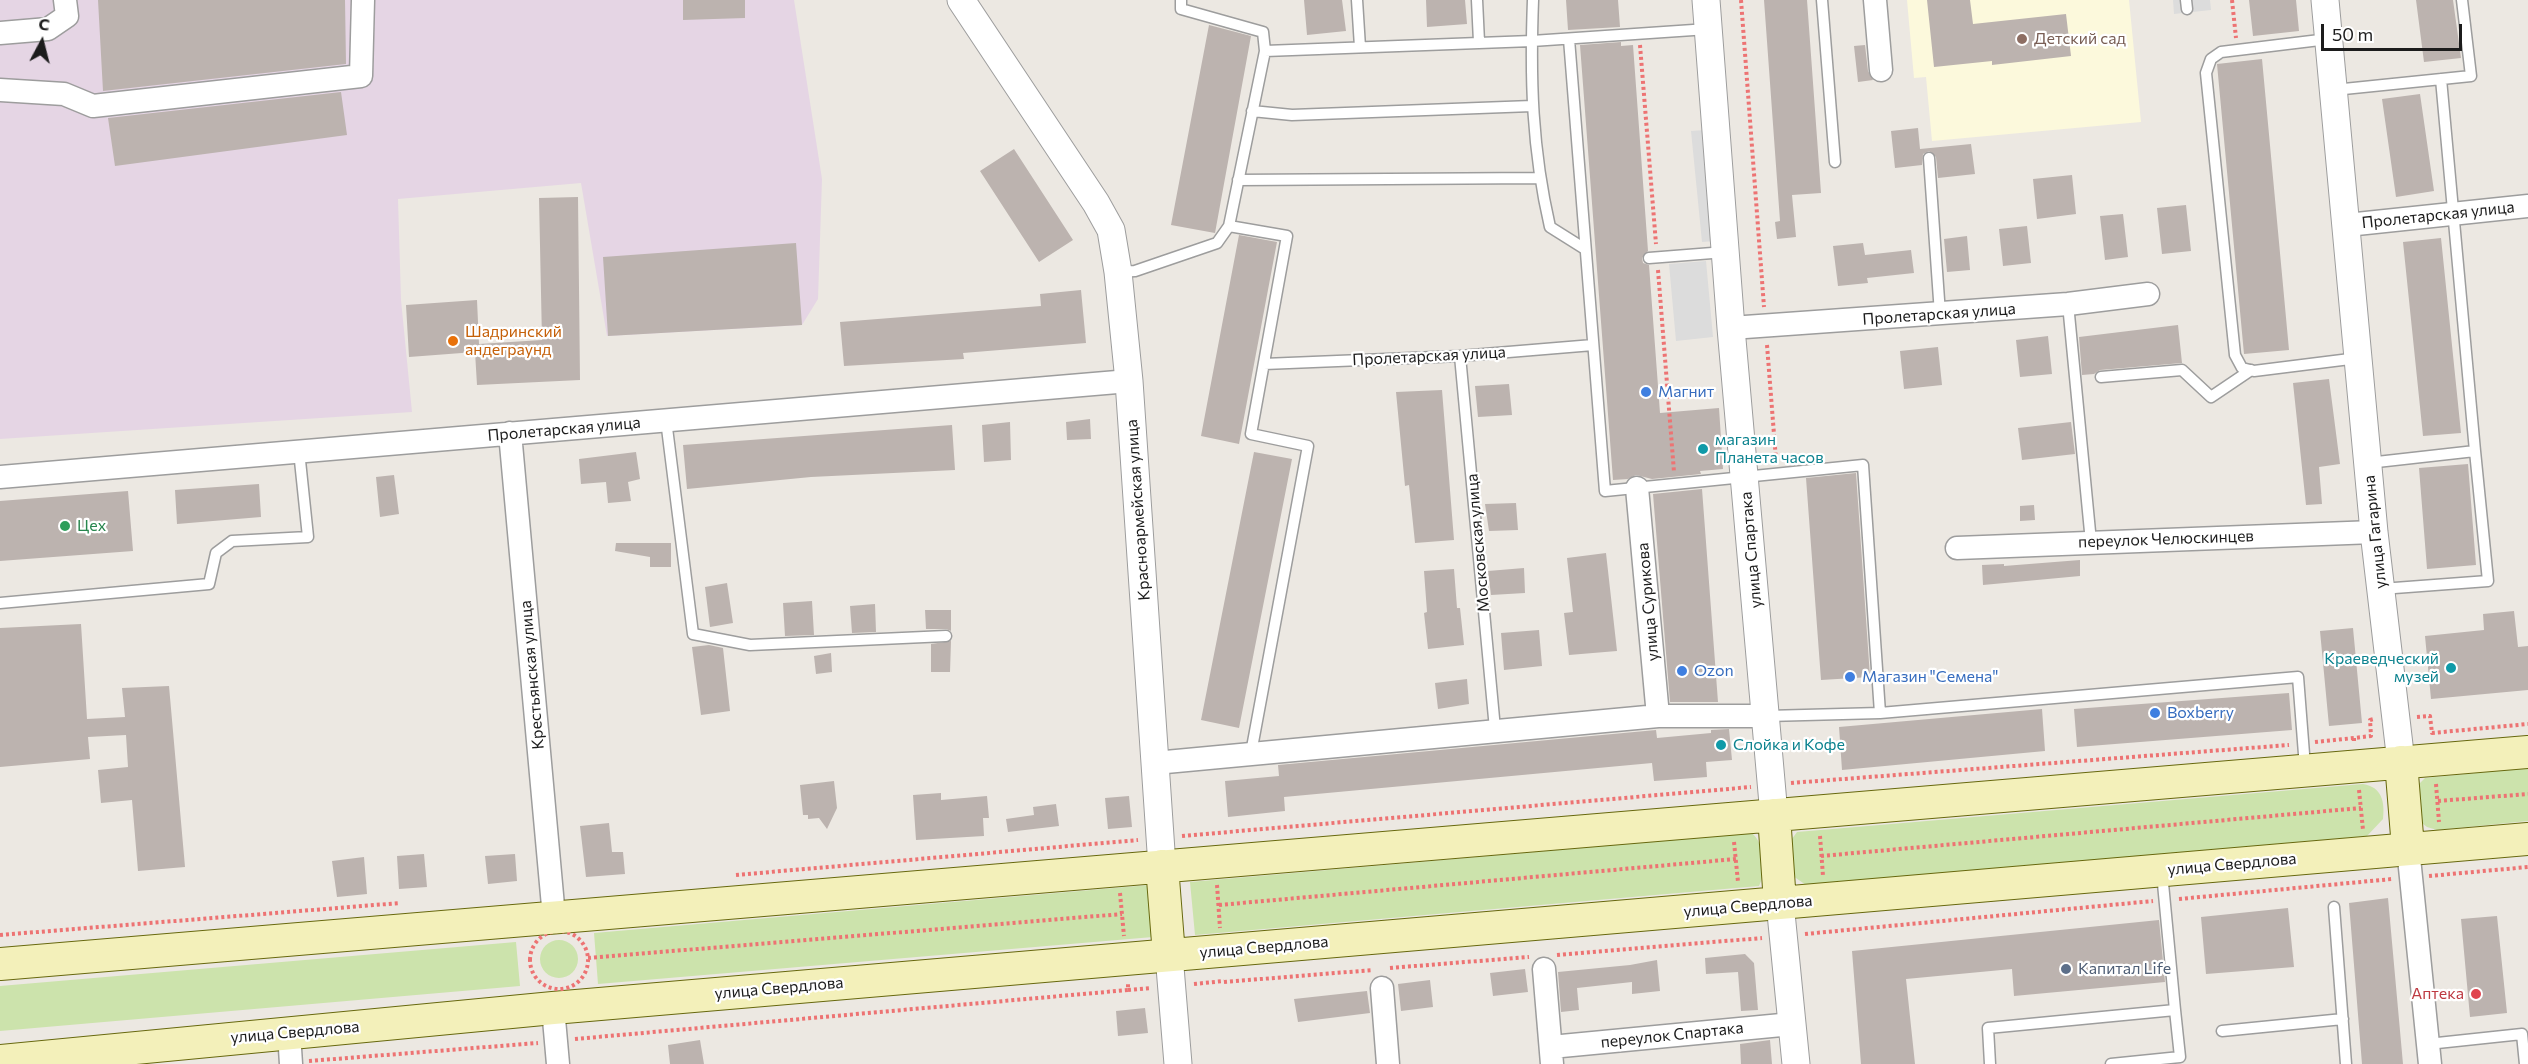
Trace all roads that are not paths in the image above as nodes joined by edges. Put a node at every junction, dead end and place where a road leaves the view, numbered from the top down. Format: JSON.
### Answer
{"nodes":[{"id":1,"x":65,"y":0,"type":"edge"},
{"id":2,"x":363,"y":0,"type":"edge"},
{"id":3,"x":961,"y":0,"type":"edge"},
{"id":4,"x":1181,"y":0,"type":"edge"},
{"id":5,"x":1357,"y":0,"type":"edge"},
{"id":6,"x":1477,"y":0,"type":"edge"},
{"id":7,"x":1533,"y":0,"type":"edge"},
{"id":8,"x":1706,"y":0,"type":"edge"},
{"id":9,"x":1822,"y":0,"type":"edge"},
{"id":10,"x":1875,"y":0,"type":"edge"},
{"id":11,"x":2325,"y":0,"type":"edge"},
{"id":12,"x":2462,"y":0,"type":"edge"},
{"id":13,"x":1708,"y":29,"type":"junction"},
{"id":14,"x":0,"y":33,"type":"edge"},
{"id":15,"x":1569,"y":39,"type":"junction"},
{"id":16,"x":2329,"y":39,"type":"junction"},
{"id":17,"x":1532,"y":41,"type":"junction"},
{"id":18,"x":1479,"y":42,"type":"junction"},
{"id":19,"x":1360,"y":47,"type":"junction"},
{"id":20,"x":1264,"y":51,"type":"junction"},
{"id":21,"x":1881,"y":70,"type":"dead end"},
{"id":22,"x":2441,"y":79,"type":"junction"},
{"id":23,"x":0,"y":90,"type":"edge"},
{"id":24,"x":2334,"y":90,"type":"junction"},
{"id":25,"x":1532,"y":106,"type":"junction"},
{"id":26,"x":1252,"y":111,"type":"junction"},
{"id":27,"x":1929,"y":158,"type":"dead end"},
{"id":28,"x":1835,"y":162,"type":"dead end"},
{"id":29,"x":1539,"y":178,"type":"junction"},
{"id":30,"x":1238,"y":180,"type":"junction"},
{"id":31,"x":2528,"y":206,"type":"edge"},
{"id":32,"x":2454,"y":214,"type":"junction"},
{"id":33,"x":2347,"y":225,"type":"junction"},
{"id":34,"x":1229,"y":226,"type":"junction"},
{"id":35,"x":1585,"y":249,"type":"junction"},
{"id":36,"x":1725,"y":252,"type":"junction"},
{"id":37,"x":1649,"y":258,"type":"dead end"},
{"id":38,"x":1118,"y":272,"type":"junction"},
{"id":39,"x":2148,"y":294,"type":"dead end"},
{"id":40,"x":2068,"y":304,"type":"junction"},
{"id":41,"x":1940,"y":314,"type":"junction"},
{"id":42,"x":1731,"y":328,"type":"junction"},
{"id":43,"x":1593,"y":345,"type":"junction"},
{"id":44,"x":1461,"y":356,"type":"junction"},
{"id":45,"x":2358,"y":358,"type":"junction"},
{"id":46,"x":1264,"y":364,"type":"junction"},
{"id":47,"x":2251,"y":370,"type":"junction"},
{"id":48,"x":2101,"y":377,"type":"dead end"},
{"id":49,"x":1129,"y":381,"type":"junction"},
{"id":50,"x":666,"y":420,"type":"junction"},
{"id":51,"x":510,"y":433,"type":"junction"},
{"id":52,"x":2475,"y":451,"type":"junction"},
{"id":53,"x":299,"y":452,"type":"junction"},
{"id":54,"x":2368,"y":463,"type":"junction"},
{"id":55,"x":0,"y":477,"type":"edge"},
{"id":56,"x":1744,"y":477,"type":"junction"},
{"id":57,"x":1637,"y":488,"type":"junction"},
{"id":58,"x":2374,"y":532,"type":"junction"},
{"id":59,"x":2091,"y":542,"type":"junction"},
{"id":60,"x":1957,"y":548,"type":"dead end"},
{"id":61,"x":2381,"y":589,"type":"junction"},
{"id":62,"x":0,"y":603,"type":"edge"},
{"id":63,"x":946,"y":636,"type":"dead end"},
{"id":64,"x":1880,"y":713,"type":"junction"},
{"id":65,"x":1659,"y":716,"type":"junction"},
{"id":66,"x":1765,"y":716,"type":"junction"},
{"id":67,"x":1495,"y":729,"type":"junction"},
{"id":68,"x":2528,"y":752,"type":"edge"},
{"id":69,"x":1251,"y":753,"type":"junction"},
{"id":70,"x":2402,"y":762,"type":"junction"},
{"id":71,"x":1155,"y":763,"type":"junction"},
{"id":72,"x":2306,"y":770,"type":"junction"},
{"id":73,"x":1774,"y":815,"type":"junction"},
{"id":74,"x":2528,"y":839,"type":"edge"},
{"id":75,"x":2410,"y":863,"type":"junction"},
{"id":76,"x":1162,"y":866,"type":"junction"},
{"id":77,"x":2162,"y":870,"type":"junction"},
{"id":78,"x":1780,"y":903,"type":"junction"},
{"id":79,"x":2334,"y":907,"type":"dead end"},
{"id":80,"x":554,"y":917,"type":"junction"},
{"id":81,"x":1169,"y":955,"type":"junction"},
{"id":82,"x":0,"y":964,"type":"edge"},
{"id":83,"x":1545,"y":969,"type":"dead end"},
{"id":84,"x":1382,"y":988,"type":"dead end"},
{"id":85,"x":553,"y":1008,"type":"junction"},
{"id":86,"x":2175,"y":1010,"type":"junction"},
{"id":87,"x":2343,"y":1019,"type":"junction"},
{"id":88,"x":1792,"y":1024,"type":"junction"},
{"id":89,"x":2525,"y":1029,"type":"edge"},
{"id":90,"x":2222,"y":1031,"type":"dead end"},
{"id":91,"x":289,"y":1033,"type":"junction"},
{"id":92,"x":2429,"y":1054,"type":"edge"},
{"id":93,"x":1551,"y":1056,"type":"edge"},
{"id":94,"x":0,"y":1061,"type":"edge"},
{"id":95,"x":291,"y":1064,"type":"edge"},
{"id":96,"x":558,"y":1064,"type":"edge"},
{"id":97,"x":1178,"y":1064,"type":"edge"},
{"id":98,"x":1388,"y":1064,"type":"edge"},
{"id":99,"x":1796,"y":1064,"type":"edge"},
{"id":100,"x":1990,"y":1064,"type":"edge"},
{"id":101,"x":2111,"y":1064,"type":"edge"},
{"id":102,"x":2346,"y":1064,"type":"edge"},
{"id":103,"x":2525,"y":1064,"type":"edge"}],
"edges":[{"from":1,"to":14,"type":"street"},
{"from":2,"to":23,"type":"street"},
{"from":3,"to":38,"type":"street","name":"Красноармейская улица"},
{"from":4,"to":20,"type":"lane"},
{"from":5,"to":19,"type":"lane"},
{"from":6,"to":18,"type":"lane"},
{"from":7,"to":17,"type":"lane"},
{"from":8,"to":13,"type":"street","name":"улица Спартака"},
{"from":9,"to":28,"type":"lane"},
{"from":10,"to":21,"type":"street"},
{"from":11,"to":16,"type":"street","name":"улица Гагарина"},
{"from":12,"to":22,"type":"lane"},
{"from":13,"to":15,"type":"lane"},
{"from":13,"to":36,"type":"street","name":"улица Спартака"},
{"from":15,"to":17,"type":"lane"},
{"from":15,"to":35,"type":"lane"},
{"from":16,"to":24,"type":"street","name":"улица Гагарина"},
{"from":16,"to":47,"type":"lane"},
{"from":17,"to":18,"type":"lane"},
{"from":17,"to":25,"type":"lane"},
{"from":18,"to":19,"type":"lane"},
{"from":19,"to":20,"type":"lane"},
{"from":20,"to":26,"type":"lane"},
{"from":22,"to":24,"type":"lane"},
{"from":22,"to":32,"type":"lane"},
{"from":24,"to":33,"type":"street","name":"улица Гагарина"},
{"from":25,"to":26,"type":"lane"},
{"from":25,"to":29,"type":"lane"},
{"from":26,"to":30,"type":"lane"},
{"from":27,"to":41,"type":"lane"},
{"from":29,"to":30,"type":"lane"},
{"from":29,"to":35,"type":"lane"},
{"from":30,"to":34,"type":"lane"},
{"from":31,"to":32,"type":"street","name":"Пролетарская улица"},
{"from":32,"to":33,"type":"street","name":"Пролетарская улица"},
{"from":32,"to":52,"type":"lane"},
{"from":33,"to":45,"type":"street","name":"улица Гагарина"},
{"from":34,"to":38,"type":"lane"},
{"from":34,"to":46,"type":"lane"},
{"from":35,"to":43,"type":"lane"},
{"from":36,"to":37,"type":"lane"},
{"from":36,"to":42,"type":"street","name":"улица Спартака"},
{"from":38,"to":49,"type":"street","name":"Красноармейская улица"},
{"from":39,"to":40,"type":"street","name":"Пролетарская улица"},
{"from":40,"to":41,"type":"street","name":"Пролетарская улица"},
{"from":40,"to":59,"type":"lane"},
{"from":41,"to":42,"type":"street","name":"Пролетарская улица"},
{"from":42,"to":56,"type":"street","name":"улица Спартака"},
{"from":43,"to":44,"type":"lane","name":"Пролетарская улица"},
{"from":43,"to":57,"type":"lane"},
{"from":44,"to":46,"type":"lane","name":"Пролетарская улица"},
{"from":44,"to":67,"type":"lane","name":"Московская улица"},
{"from":45,"to":47,"type":"lane"},
{"from":45,"to":54,"type":"street","name":"улица Гагарина"},
{"from":46,"to":69,"type":"lane"},
{"from":47,"to":48,"type":"lane"},
{"from":49,"to":50,"type":"street","name":"Пролетарская улица"},
{"from":49,"to":71,"type":"street","name":"Красноармейская улица"},
{"from":50,"to":51,"type":"street","name":"Пролетарская улица"},
{"from":50,"to":63,"type":"lane"},
{"from":51,"to":53,"type":"street","name":"Пролетарская улица"},
{"from":51,"to":80,"type":"street","name":"Крестьянская улица"},
{"from":52,"to":54,"type":"lane"},
{"from":52,"to":61,"type":"lane"},
{"from":53,"to":55,"type":"street","name":"Пролетарская улица"},
{"from":53,"to":62,"type":"lane"},
{"from":54,"to":58,"type":"street","name":"улица Гагарина"},
{"from":56,"to":57,"type":"lane"},
{"from":56,"to":64,"type":"lane"},
{"from":56,"to":66,"type":"street","name":"улица Спартака"},
{"from":57,"to":65,"type":"street","name":"улица Сурикова"},
{"from":58,"to":59,"type":"street","name":"переулок Челюскинцев"},
{"from":58,"to":61,"type":"street","name":"улица Гагарина"},
{"from":59,"to":60,"type":"street","name":"переулок Челюскинцев"},
{"from":61,"to":70,"type":"street","name":"улица Гагарина"},
{"from":64,"to":66,"type":"lane"},
{"from":64,"to":72,"type":"lane"},
{"from":65,"to":66,"type":"street"},
{"from":65,"to":67,"type":"street"},
{"from":66,"to":73,"type":"street","name":"улица Спартака"},
{"from":67,"to":69,"type":"street"},
{"from":68,"to":70,"type":"main road"},
{"from":69,"to":71,"type":"street"},
{"from":70,"to":72,"type":"main road"},
{"from":70,"to":75,"type":"main road","name":"улица Гагарина"},
{"from":71,"to":76,"type":"street","name":"Красноармейская улица"},
{"from":72,"to":73,"type":"main road"},
{"from":73,"to":76,"type":"main road"},
{"from":73,"to":78,"type":"main road","name":"улица Спартака"},
{"from":74,"to":75,"type":"main road","name":"улица Свердлова"},
{"from":75,"to":77,"type":"main road","name":"улица Свердлова"},
{"from":75,"to":92,"type":"street","name":"улица Гагарина"},
{"from":76,"to":80,"type":"main road"},
{"from":76,"to":81,"type":"main road","name":"Красноармейская улица"},
{"from":77,"to":78,"type":"main road","name":"улица Свердлова"},
{"from":77,"to":86,"type":"lane"},
{"from":78,"to":81,"type":"main road","name":"улица Свердлова"},
{"from":78,"to":88,"type":"street","name":"улица Спартака"},
{"from":79,"to":87,"type":"lane"},
{"from":80,"to":82,"type":"main road"},
{"from":81,"to":85,"type":"main road","name":"улица Свердлова"},
{"from":81,"to":97,"type":"street","name":"Красноармейская улица"},
{"from":83,"to":93,"type":"street"},
{"from":84,"to":98,"type":"street"},
{"from":85,"to":91,"type":"main road","name":"улица Свердлова"},
{"from":85,"to":96,"type":"street"},
{"from":86,"to":100,"type":"lane"},
{"from":86,"to":101,"type":"lane"},
{"from":87,"to":90,"type":"lane"},
{"from":87,"to":102,"type":"lane"},
{"from":88,"to":93,"type":"street","name":"переулок Спартака"},
{"from":88,"to":99,"type":"street","name":"улица Спартака"},
{"from":89,"to":92,"type":"lane"},
{"from":89,"to":103,"type":"lane"},
{"from":91,"to":94,"type":"main road","name":"улица Свердлова"},
{"from":91,"to":95,"type":"street"}]}
